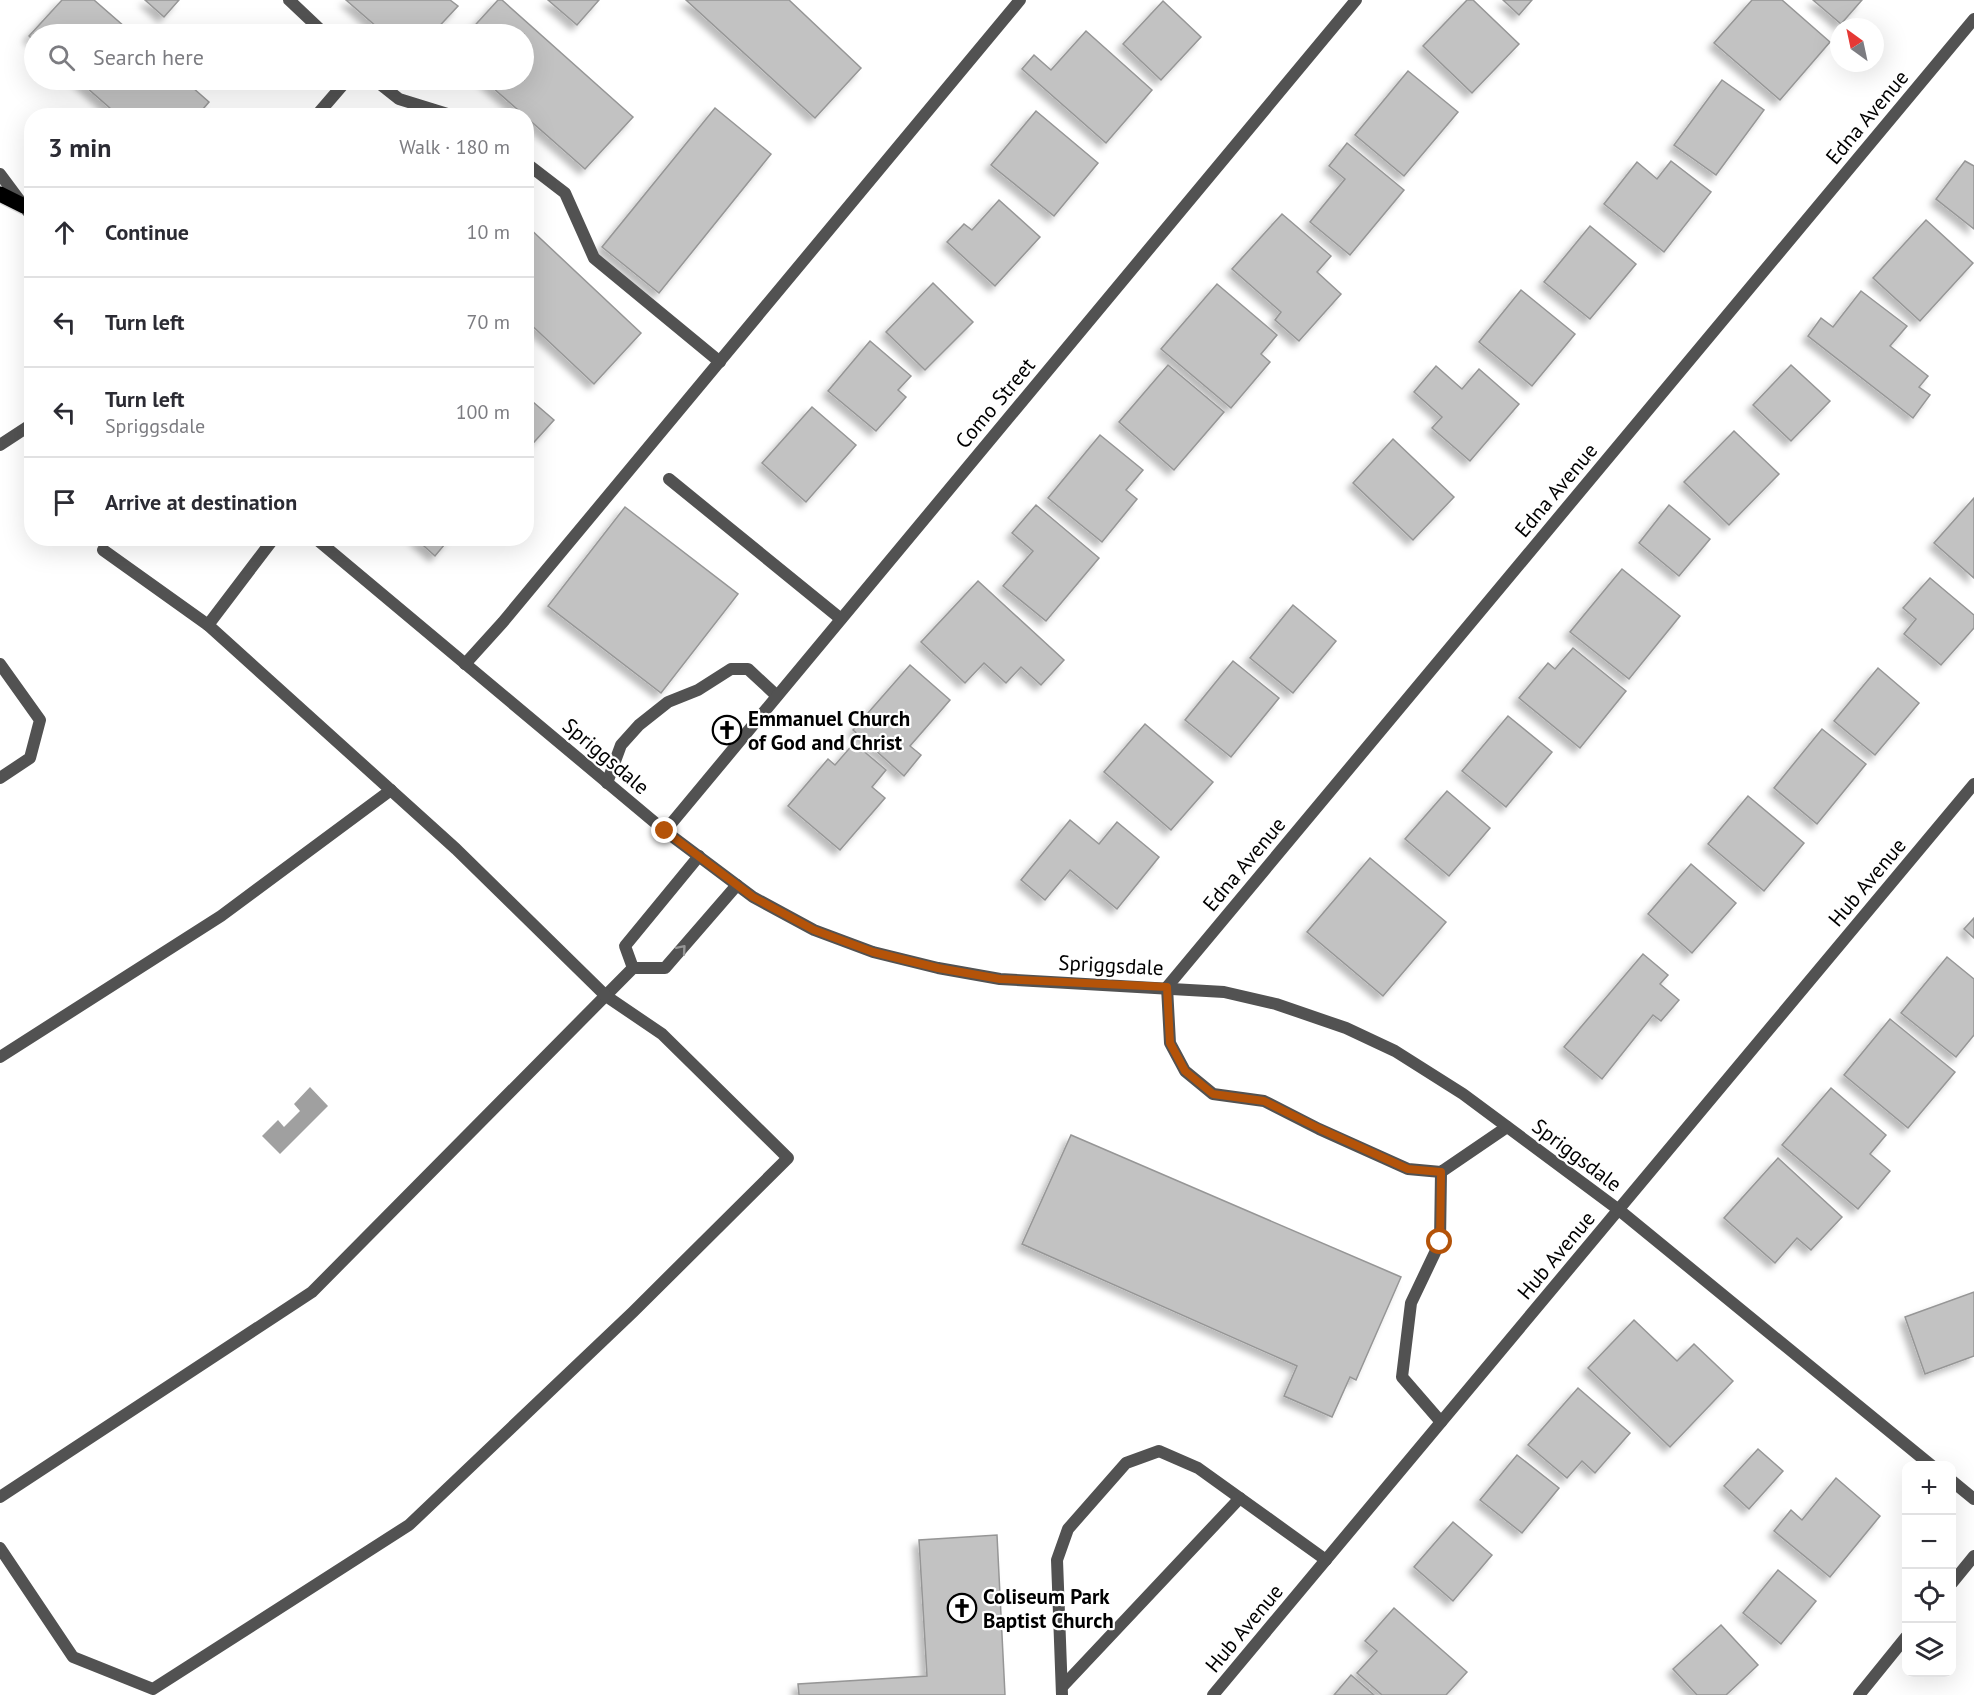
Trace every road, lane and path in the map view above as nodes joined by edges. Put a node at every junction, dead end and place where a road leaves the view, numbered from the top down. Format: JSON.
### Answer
{"nodes":[{"id":1,"x":289,"y":0,"type":"edge"},
{"id":2,"x":1020,"y":0,"type":"edge"},
{"id":3,"x":1356,"y":0,"type":"edge"},
{"id":4,"x":1974,"y":19,"type":"edge"},
{"id":5,"x":314,"y":24,"type":"edge"},
{"id":6,"x":338,"y":90,"type":"edge"},
{"id":7,"x":388,"y":90,"type":"edge"},
{"id":8,"x":323,"y":108,"type":"edge"},
{"id":9,"x":428,"y":108,"type":"edge"},
{"id":10,"x":534,"y":169,"type":"edge"},
{"id":11,"x":0,"y":174,"type":"edge"},
{"id":12,"x":0,"y":194,"type":"edge"},
{"id":13,"x":24,"y":206,"type":"edge"},
{"id":14,"x":24,"y":209,"type":"edge"},
{"id":15,"x":720,"y":362,"type":"junction"},
{"id":16,"x":24,"y":429,"type":"edge"},
{"id":17,"x":0,"y":445,"type":"edge"},
{"id":18,"x":669,"y":479,"type":"dead end"},
{"id":19,"x":268,"y":546,"type":"edge"},
{"id":20,"x":325,"y":546,"type":"edge"},
{"id":21,"x":103,"y":550,"type":"dead end"},
{"id":22,"x":841,"y":619,"type":"junction"},
{"id":23,"x":208,"y":625,"type":"junction"},
{"id":24,"x":0,"y":664,"type":"edge"},
{"id":25,"x":465,"y":664,"type":"junction"},
{"id":26,"x":777,"y":696,"type":"junction"},
{"id":27,"x":0,"y":778,"type":"edge"},
{"id":28,"x":607,"y":783,"type":"junction"},
{"id":29,"x":1974,"y":784,"type":"edge"},
{"id":30,"x":390,"y":790,"type":"junction"},
{"id":31,"x":665,"y":831,"type":"junction"},
{"id":32,"x":699,"y":856,"type":"junction"},
{"id":33,"x":737,"y":885,"type":"junction"},
{"id":34,"x":633,"y":968,"type":"junction"},
{"id":35,"x":1167,"y":987,"type":"junction"},
{"id":36,"x":606,"y":996,"type":"junction"},
{"id":37,"x":0,"y":1057,"type":"edge"},
{"id":38,"x":1507,"y":1127,"type":"junction"},
{"id":39,"x":1441,"y":1172,"type":"junction"},
{"id":40,"x":1619,"y":1210,"type":"junction"},
{"id":41,"x":1441,"y":1422,"type":"junction"},
{"id":42,"x":1926,"y":1461,"type":"edge"},
{"id":43,"x":1956,"y":1484,"type":"edge"},
{"id":44,"x":0,"y":1497,"type":"edge"},
{"id":45,"x":1240,"y":1498,"type":"junction"},
{"id":46,"x":1974,"y":1499,"type":"edge"},
{"id":47,"x":0,"y":1548,"type":"edge"},
{"id":48,"x":1974,"y":1556,"type":"edge"},
{"id":49,"x":1326,"y":1560,"type":"junction"},
{"id":50,"x":1956,"y":1578,"type":"edge"},
{"id":51,"x":1902,"y":1642,"type":"edge"},
{"id":52,"x":1062,"y":1691,"type":"edge"},
{"id":53,"x":1213,"y":1695,"type":"edge"},
{"id":54,"x":1858,"y":1695,"type":"edge"}],
"edges":[{"from":1,"to":5,"type":"street"},
{"from":2,"to":15,"type":"street"},
{"from":3,"to":22,"type":"street","name":"Como Street"},
{"from":4,"to":35,"type":"street","name":"Edna Avenue"},
{"from":6,"to":8,"type":"street"},
{"from":7,"to":9,"type":"street"},
{"from":10,"to":15,"type":"street"},
{"from":11,"to":13,"type":"street"},
{"from":12,"to":14,"type":"main road"},
{"from":15,"to":25,"type":"street"},
{"from":16,"to":17,"type":"street"},
{"from":18,"to":22,"type":"street"},
{"from":19,"to":23,"type":"street"},
{"from":20,"to":25,"type":"street","name":"Spriggsdale"},
{"from":21,"to":23,"type":"street"},
{"from":22,"to":26,"type":"street","name":"Como Street"},
{"from":23,"to":30,"type":"street"},
{"from":24,"to":27,"type":"street"},
{"from":25,"to":28,"type":"street","name":"Spriggsdale"},
{"from":26,"to":28,"type":"street"},
{"from":26,"to":31,"type":"street","name":"Como Street"},
{"from":28,"to":31,"type":"street","name":"Spriggsdale"},
{"from":29,"to":40,"type":"street","name":"Hub Avenue"},
{"from":30,"to":36,"type":"street"},
{"from":30,"to":37,"type":"street"},
{"from":31,"to":32,"type":"street","name":"Spriggsdale"},
{"from":32,"to":33,"type":"street","name":"Spriggsdale"},
{"from":32,"to":34,"type":"street"},
{"from":34,"to":33,"type":"street","one_way":true},
{"from":33,"to":35,"type":"street","name":"Spriggsdale"},
{"from":34,"to":36,"type":"street"},
{"from":35,"to":38,"type":"street","name":"Spriggsdale"},
{"from":35,"to":39,"type":"street"},
{"from":36,"to":44,"type":"street"},
{"from":36,"to":47,"type":"street"},
{"from":38,"to":39,"type":"street"},
{"from":38,"to":40,"type":"street","name":"Spriggsdale"},
{"from":39,"to":41,"type":"street"},
{"from":40,"to":41,"type":"street","name":"Hub Avenue"},
{"from":40,"to":42,"type":"street","name":"Spriggsdale"},
{"from":41,"to":49,"type":"street","name":"Hub Avenue"},
{"from":43,"to":46,"type":"street"},
{"from":45,"to":49,"type":"street"},
{"from":45,"to":52,"type":"street"},
{"from":45,"to":52,"type":"street"},
{"from":48,"to":50,"type":"street"},
{"from":49,"to":53,"type":"street","name":"Hub Avenue"},
{"from":51,"to":54,"type":"street"}]}
